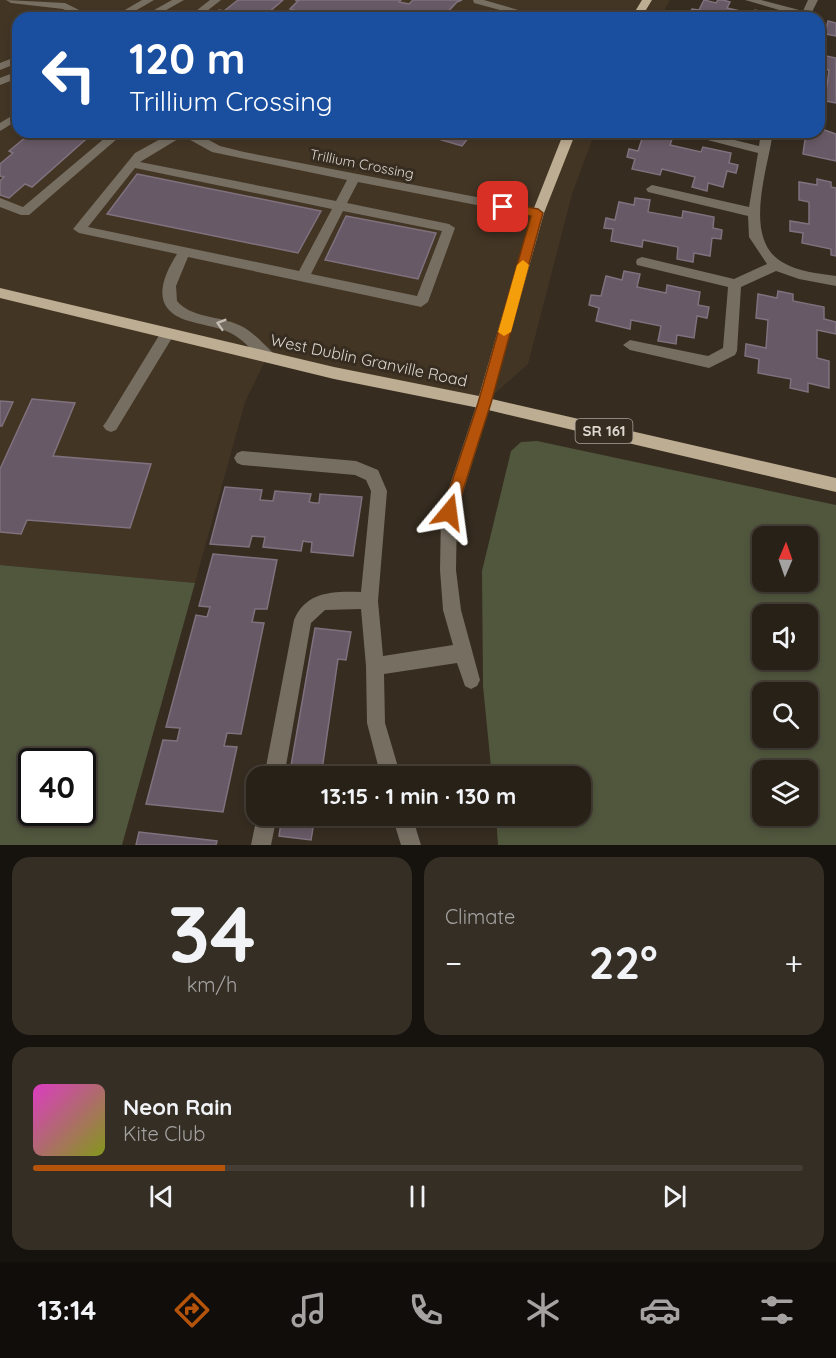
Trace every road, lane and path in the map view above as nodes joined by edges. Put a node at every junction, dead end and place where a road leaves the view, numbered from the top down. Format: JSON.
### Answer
{"nodes":[{"id":1,"x":11,"y":0,"type":"edge"},
{"id":2,"x":77,"y":0,"type":"edge"},
{"id":3,"x":149,"y":0,"type":"edge"},
{"id":4,"x":179,"y":0,"type":"edge"},
{"id":5,"x":216,"y":0,"type":"edge"},
{"id":6,"x":750,"y":0,"type":"edge"},
{"id":7,"x":477,"y":1,"type":"edge"},
{"id":8,"x":65,"y":6,"type":"junction"},
{"id":9,"x":78,"y":12,"type":"edge"},
{"id":10,"x":127,"y":12,"type":"edge"},
{"id":11,"x":156,"y":12,"type":"edge"},
{"id":12,"x":200,"y":12,"type":"edge"},
{"id":13,"x":518,"y":12,"type":"edge"},
{"id":14,"x":791,"y":12,"type":"edge"},
{"id":15,"x":112,"y":138,"type":"edge"},
{"id":16,"x":172,"y":138,"type":"edge"},
{"id":17,"x":194,"y":138,"type":"edge"},
{"id":18,"x":201,"y":138,"type":"edge"},
{"id":19,"x":568,"y":138,"type":"edge"},
{"id":20,"x":712,"y":138,"type":"edge"},
{"id":21,"x":766,"y":138,"type":"edge"},
{"id":22,"x":198,"y":140,"type":"junction"},
{"id":23,"x":765,"y":151,"type":"junction"},
{"id":24,"x":132,"y":164,"type":"junction"},
{"id":25,"x":354,"y":178,"type":"junction"},
{"id":26,"x":652,"y":189,"type":"dead end"},
{"id":27,"x":0,"y":202,"type":"edge"},
{"id":28,"x":339,"y":206,"type":"junction"},
{"id":29,"x":538,"y":213,"type":"junction"},
{"id":30,"x":755,"y":213,"type":"junction"},
{"id":31,"x":185,"y":252,"type":"junction"},
{"id":32,"x":642,"y":262,"type":"dead end"},
{"id":33,"x":777,"y":265,"type":"junction"},
{"id":34,"x":303,"y":277,"type":"junction"},
{"id":35,"x":832,"y":280,"type":"edge"},
{"id":36,"x":735,"y":284,"type":"junction"},
{"id":37,"x":0,"y":293,"type":"edge"},
{"id":38,"x":168,"y":333,"type":"junction"},
{"id":39,"x":630,"y":345,"type":"dead end"},
{"id":40,"x":267,"y":357,"type":"junction"},
{"id":41,"x":484,"y":403,"type":"junction"},
{"id":42,"x":111,"y":426,"type":"dead end"},
{"id":43,"x":242,"y":458,"type":"dead end"},
{"id":44,"x":836,"y":485,"type":"edge"},
{"id":45,"x":369,"y":601,"type":"junction"},
{"id":46,"x":462,"y":653,"type":"junction"},
{"id":47,"x":375,"y":666,"type":"junction"},
{"id":48,"x":471,"y":680,"type":"dead end"},
{"id":49,"x":276,"y":766,"type":"edge"},
{"id":50,"x":388,"y":766,"type":"edge"},
{"id":51,"x":265,"y":826,"type":"edge"},
{"id":52,"x":405,"y":826,"type":"edge"},
{"id":53,"x":261,"y":845,"type":"edge"},
{"id":54,"x":411,"y":845,"type":"edge"}],
"edges":[{"from":1,"to":8,"type":"street"},
{"from":2,"to":8,"type":"street"},
{"from":3,"to":10,"type":"street"},
{"from":4,"to":11,"type":"street"},
{"from":5,"to":12,"type":"street"},
{"from":6,"to":14,"type":"street"},
{"from":7,"to":13,"type":"street"},
{"from":8,"to":9,"type":"street"},
{"from":15,"to":27,"type":"street"},
{"from":16,"to":24,"type":"street"},
{"from":17,"to":22,"type":"street","name":"Trillium Crossing"},
{"from":18,"to":22,"type":"street"},
{"from":19,"to":29,"type":"main road"},
{"from":20,"to":23,"type":"street"},
{"from":21,"to":23,"type":"street"},
{"from":22,"to":25,"type":"street","name":"Trillium Crossing"},
{"from":23,"to":30,"type":"street"},
{"from":24,"to":28,"type":"street"},
{"from":24,"to":31,"type":"street"},
{"from":25,"to":28,"type":"street"},
{"from":25,"to":29,"type":"street","name":"Trillium Crossing"},
{"from":26,"to":30,"type":"street"},
{"from":28,"to":34,"type":"street"},
{"from":28,"to":34,"type":"street"},
{"from":29,"to":41,"type":"main road"},
{"from":30,"to":33,"type":"street"},
{"from":31,"to":34,"type":"street"},
{"from":40,"to":31,"type":"street","one_way":true},
{"from":32,"to":36,"type":"street"},
{"from":33,"to":35,"type":"street"},
{"from":33,"to":36,"type":"street"},
{"from":36,"to":39,"type":"street"},
{"from":37,"to":38,"type":"main road","name":"West Dublin Granville Road","number":"SR 161"},
{"from":38,"to":40,"type":"main road","name":"West Dublin Granville Road","number":"SR 161"},
{"from":38,"to":42,"type":"street"},
{"from":40,"to":41,"type":"main road","name":"West Dublin Granville Road","number":"SR 161"},
{"from":41,"to":44,"type":"main road","name":"West Dublin Granville Road","number":"SR 161"},
{"from":41,"to":46,"type":"street"},
{"from":43,"to":45,"type":"street"},
{"from":45,"to":47,"type":"street"},
{"from":45,"to":49,"type":"street"},
{"from":46,"to":47,"type":"street"},
{"from":46,"to":48,"type":"street"},
{"from":47,"to":50,"type":"street"},
{"from":51,"to":53,"type":"street"},
{"from":52,"to":54,"type":"street"}]}
